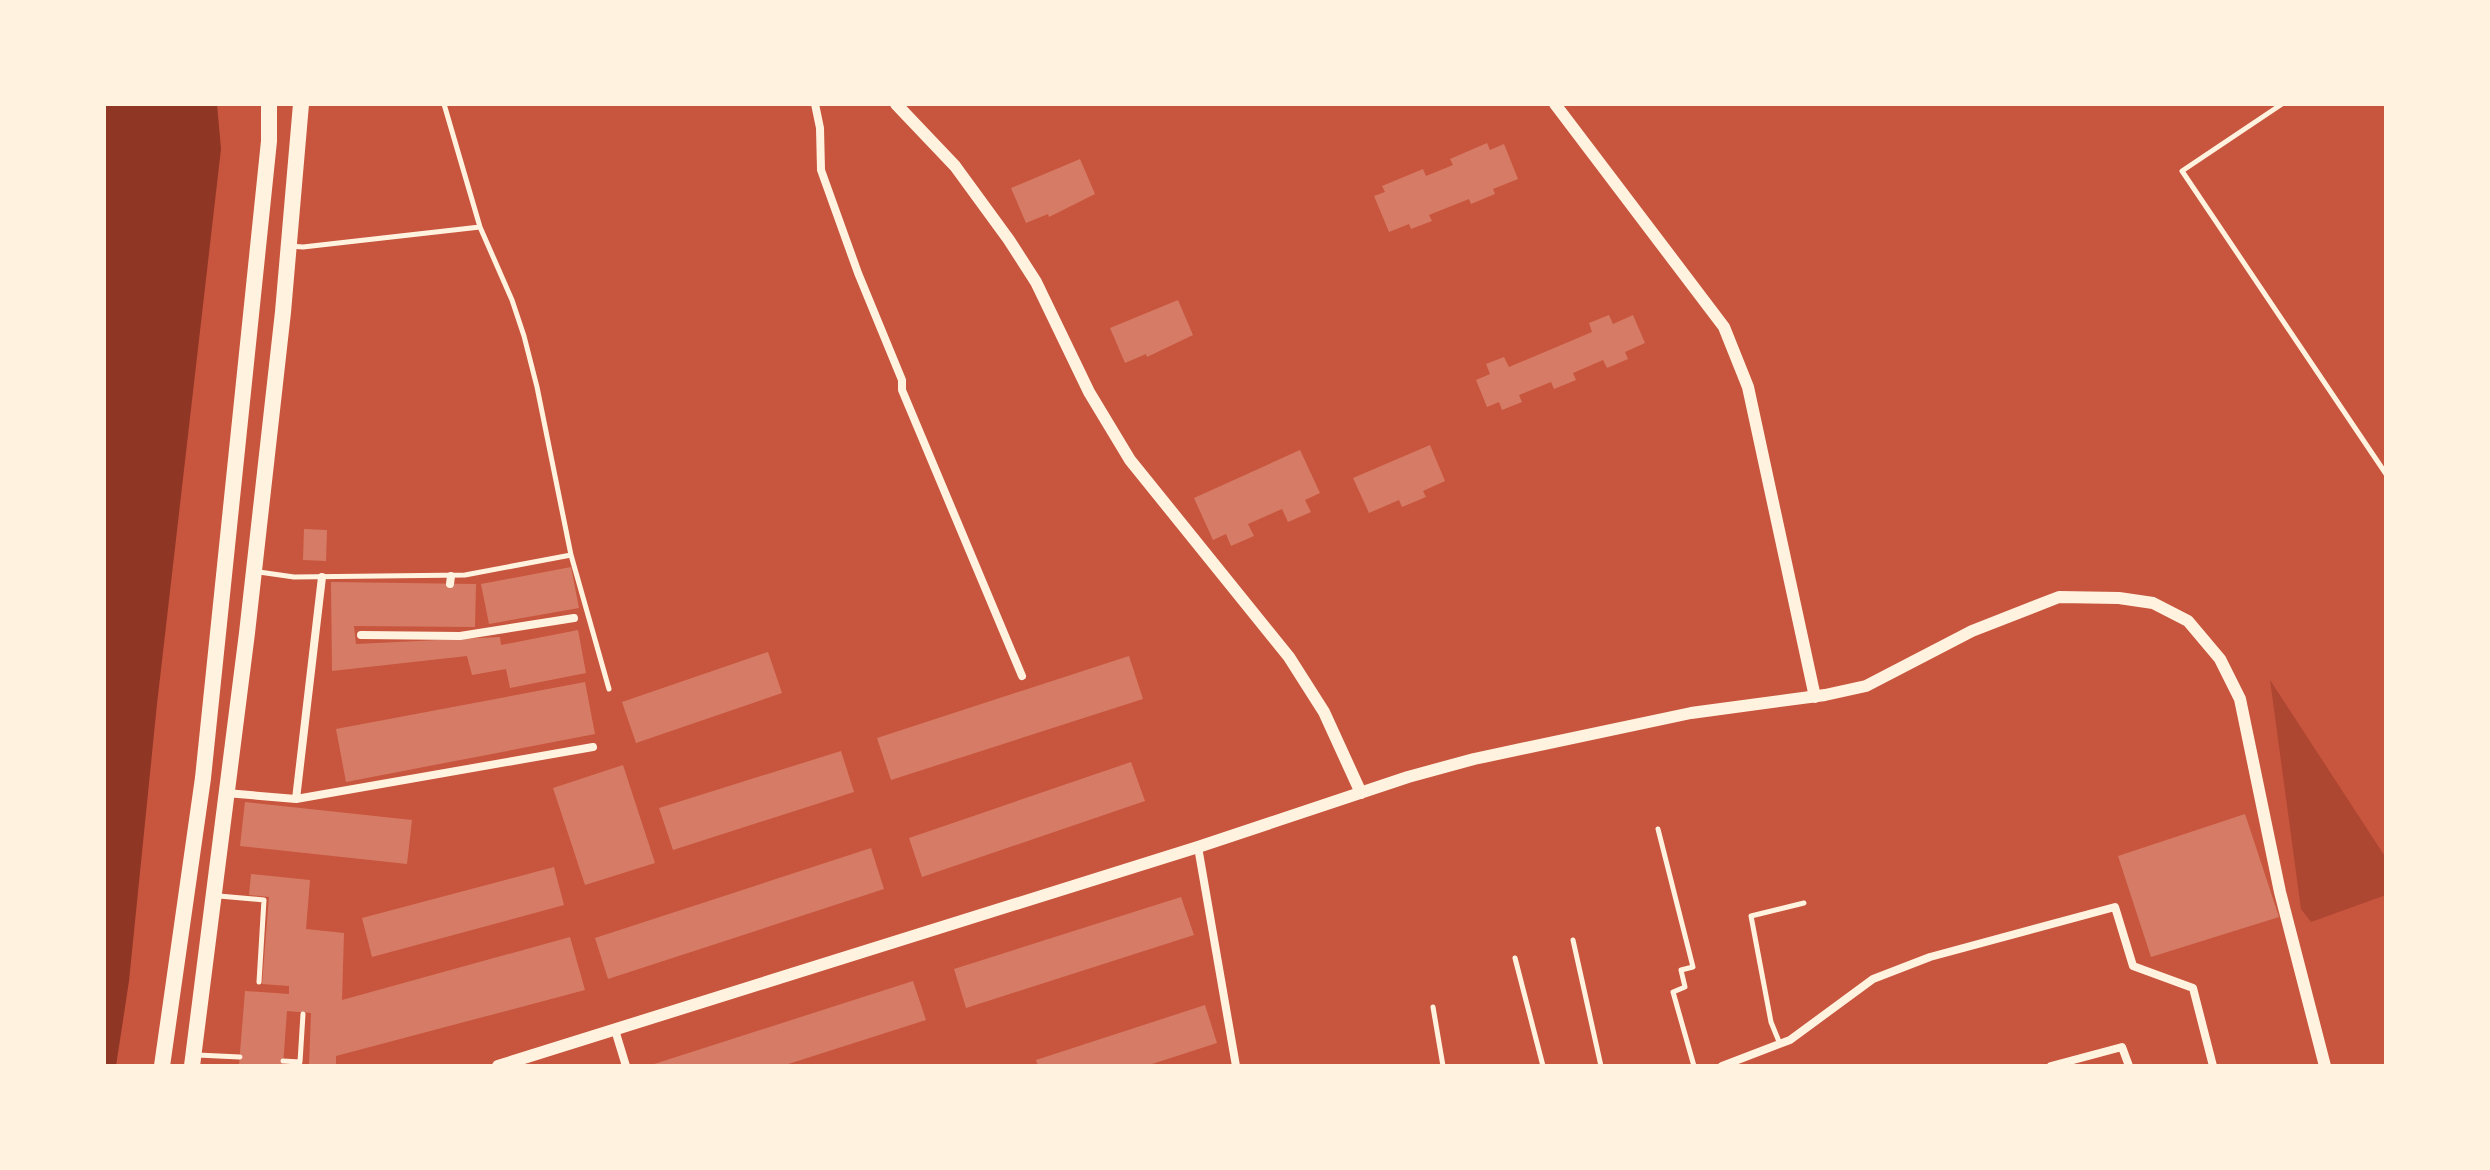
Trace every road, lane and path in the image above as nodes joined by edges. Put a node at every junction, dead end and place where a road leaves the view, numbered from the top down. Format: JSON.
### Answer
{"nodes":[{"id":1,"x":269,"y":104,"type":"edge"},
{"id":2,"x":301,"y":104,"type":"edge"},
{"id":3,"x":444,"y":104,"type":"edge"},
{"id":4,"x":815,"y":104,"type":"edge"},
{"id":5,"x":896,"y":104,"type":"edge"},
{"id":6,"x":1555,"y":104,"type":"edge"},
{"id":7,"x":2282,"y":104,"type":"edge"},
{"id":8,"x":480,"y":227,"type":"junction"},
{"id":9,"x":289,"y":246,"type":"junction"},
{"id":10,"x":2386,"y":474,"type":"edge"},
{"id":11,"x":571,"y":555,"type":"junction"},
{"id":12,"x":254,"y":571,"type":"junction"},
{"id":13,"x":322,"y":577,"type":"junction"},
{"id":14,"x":574,"y":618,"type":"dead end"},
{"id":15,"x":361,"y":635,"type":"dead end"},
{"id":16,"x":1022,"y":676,"type":"dead end"},
{"id":17,"x":609,"y":689,"type":"dead end"},
{"id":18,"x":1815,"y":697,"type":"junction"},
{"id":19,"x":593,"y":747,"type":"dead end"},
{"id":20,"x":226,"y":793,"type":"junction"},
{"id":21,"x":1361,"y":793,"type":"junction"},
{"id":22,"x":296,"y":799,"type":"junction"},
{"id":23,"x":1658,"y":829,"type":"dead end"},
{"id":24,"x":1198,"y":847,"type":"junction"},
{"id":25,"x":213,"y":895,"type":"junction"},
{"id":26,"x":1804,"y":903,"type":"dead end"},
{"id":27,"x":1573,"y":940,"type":"dead end"},
{"id":28,"x":1515,"y":958,"type":"dead end"},
{"id":29,"x":259,"y":982,"type":"dead end"},
{"id":30,"x":1433,"y":1007,"type":"dead end"},
{"id":31,"x":303,"y":1014,"type":"dead end"},
{"id":32,"x":615,"y":1030,"type":"junction"},
{"id":33,"x":1780,"y":1044,"type":"junction"},
{"id":34,"x":240,"y":1057,"type":"dead end"},
{"id":35,"x":193,"y":1060,"type":"edge"},
{"id":36,"x":283,"y":1061,"type":"dead end"},
{"id":37,"x":162,"y":1066,"type":"edge"},
{"id":38,"x":498,"y":1066,"type":"edge"},
{"id":39,"x":626,"y":1066,"type":"edge"},
{"id":40,"x":1236,"y":1066,"type":"edge"},
{"id":41,"x":1443,"y":1066,"type":"edge"},
{"id":42,"x":1543,"y":1066,"type":"edge"},
{"id":43,"x":1601,"y":1066,"type":"edge"},
{"id":44,"x":1694,"y":1066,"type":"edge"},
{"id":45,"x":1722,"y":1066,"type":"edge"},
{"id":46,"x":2051,"y":1066,"type":"edge"},
{"id":47,"x":2129,"y":1066,"type":"edge"},
{"id":48,"x":2213,"y":1066,"type":"edge"},
{"id":49,"x":2325,"y":1066,"type":"edge"}],
"edges":[{"from":1,"to":37,"type":"main road"},
{"from":2,"to":9,"type":"main road"},
{"from":3,"to":8,"type":"lane"},
{"from":4,"to":16,"type":"street"},
{"from":5,"to":21,"type":"street"},
{"from":6,"to":18,"type":"street"},
{"from":7,"to":10,"type":"lane"},
{"from":8,"to":9,"type":"lane"},
{"from":8,"to":11,"type":"lane"},
{"from":9,"to":12,"type":"main road"},
{"from":11,"to":13,"type":"lane"},
{"from":11,"to":17,"type":"lane"},
{"from":12,"to":13,"type":"lane"},
{"from":12,"to":20,"type":"main road"},
{"from":13,"to":22,"type":"street"},
{"from":14,"to":15,"type":"street"},
{"from":18,"to":21,"type":"street"},
{"from":18,"to":49,"type":"street"},
{"from":19,"to":22,"type":"street"},
{"from":20,"to":22,"type":"street"},
{"from":20,"to":25,"type":"main road"},
{"from":21,"to":24,"type":"street"},
{"from":23,"to":44,"type":"lane"},
{"from":24,"to":32,"type":"street"},
{"from":24,"to":40,"type":"street"},
{"from":25,"to":29,"type":"lane"},
{"from":25,"to":35,"type":"main road"},
{"from":26,"to":33,"type":"lane"},
{"from":27,"to":43,"type":"lane"},
{"from":28,"to":42,"type":"lane"},
{"from":30,"to":41,"type":"lane"},
{"from":31,"to":36,"type":"lane"},
{"from":32,"to":38,"type":"street"},
{"from":32,"to":39,"type":"street"},
{"from":33,"to":45,"type":"street"},
{"from":33,"to":48,"type":"street"},
{"from":34,"to":35,"type":"lane"},
{"from":46,"to":47,"type":"street"}]}
